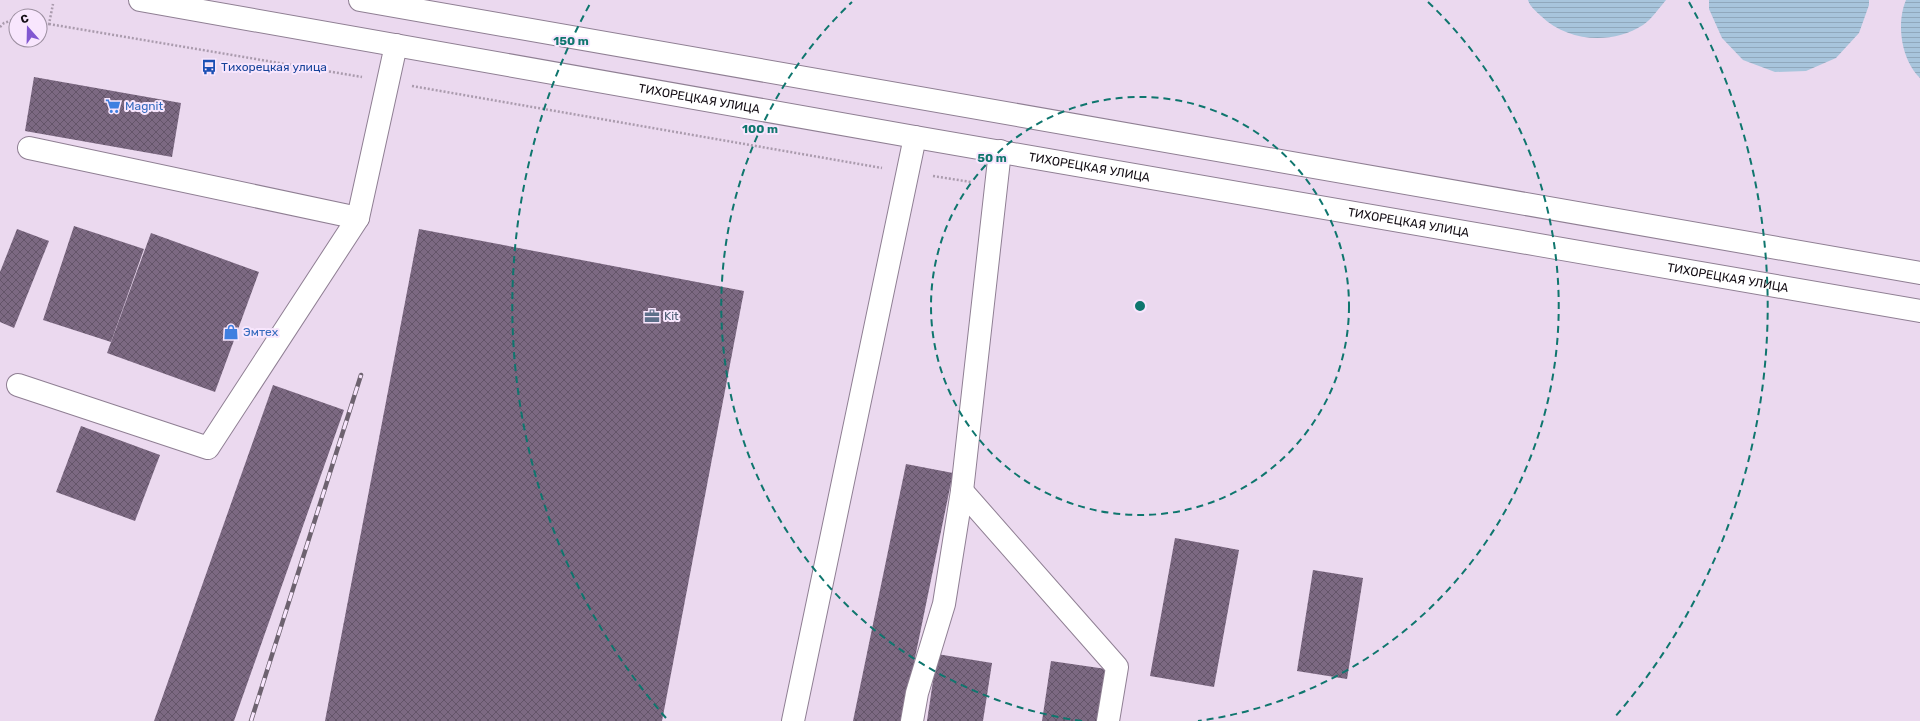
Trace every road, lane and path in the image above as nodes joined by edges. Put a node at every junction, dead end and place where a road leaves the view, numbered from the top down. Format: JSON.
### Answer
{"nodes":[{"id":1,"x":140,"y":0,"type":"edge"},
{"id":2,"x":360,"y":0,"type":"edge"},
{"id":3,"x":53,"y":4,"type":"dead end"},
{"id":4,"x":49,"y":24,"type":"joint"},
{"id":5,"x":396,"y":44,"type":"junction"},
{"id":6,"x":388,"y":82,"type":"junction"},
{"id":7,"x":915,"y":136,"type":"junction"},
{"id":8,"x":29,"y":148,"type":"dead end"},
{"id":9,"x":1000,"y":151,"type":"junction"},
{"id":10,"x":907,"y":172,"type":"junction"},
{"id":11,"x":996,"y":186,"type":"junction"},
{"id":12,"x":358,"y":218,"type":"junction"},
{"id":13,"x":1920,"y":273,"type":"edge"},
{"id":14,"x":1920,"y":311,"type":"edge"},
{"id":15,"x":18,"y":386,"type":"dead end"},
{"id":16,"x":962,"y":491,"type":"junction"},
{"id":17,"x":792,"y":721,"type":"edge"},
{"id":18,"x":912,"y":721,"type":"edge"},
{"id":19,"x":1108,"y":721,"type":"edge"}],
"edges":[{"from":1,"to":5,"type":"main road","name":"ТИХОРЕЦКАЯ УЛИЦА"},
{"from":2,"to":13,"type":"main road"},
{"from":3,"to":4,"type":"path"},
{"from":4,"to":6,"type":"path"},
{"from":5,"to":6,"type":"main road"},
{"from":5,"to":7,"type":"main road","name":"ТИХОРЕЦКАЯ УЛИЦА"},
{"from":6,"to":10,"type":"path"},
{"from":6,"to":12,"type":"main road"},
{"from":7,"to":9,"type":"main road","name":"ТИХОРЕЦКАЯ УЛИЦА"},
{"from":7,"to":10,"type":"main road"},
{"from":8,"to":12,"type":"main road"},
{"from":9,"to":11,"type":"main road"},
{"from":9,"to":14,"type":"main road","name":"ТИХОРЕЦКАЯ УЛИЦА"},
{"from":10,"to":11,"type":"path"},
{"from":10,"to":17,"type":"main road"},
{"from":11,"to":16,"type":"main road"},
{"from":12,"to":15,"type":"main road"},
{"from":16,"to":18,"type":"main road"},
{"from":16,"to":19,"type":"main road"}]}
